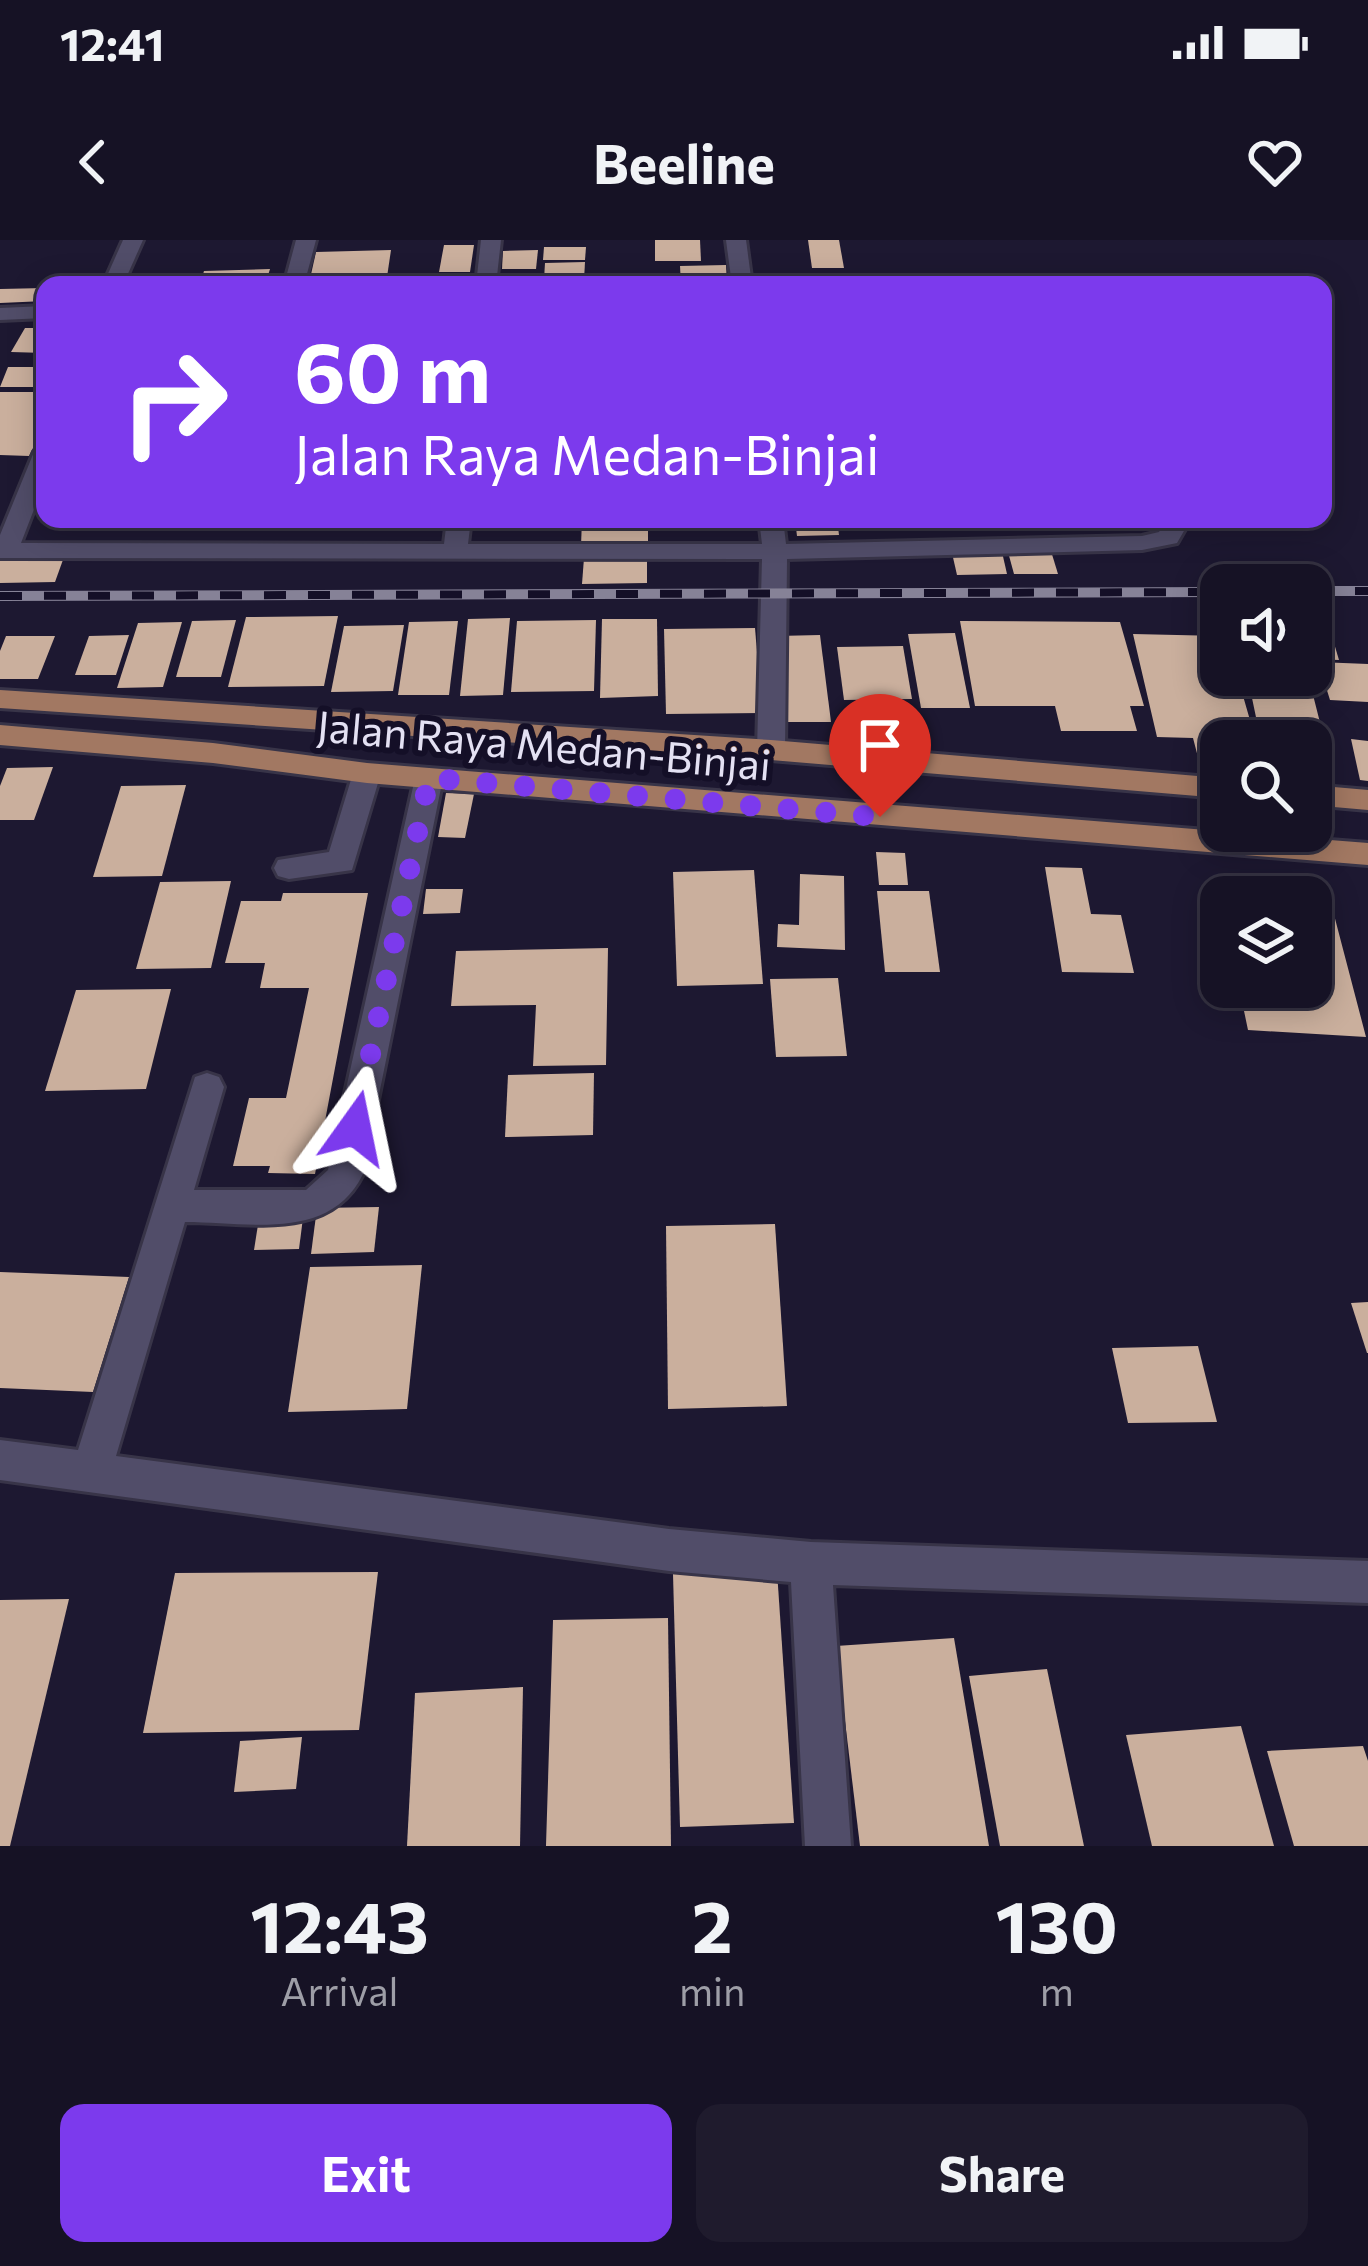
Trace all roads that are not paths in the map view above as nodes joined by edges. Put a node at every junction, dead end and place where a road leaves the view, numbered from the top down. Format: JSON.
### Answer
{"nodes":[{"id":1,"x":133,"y":240,"type":"edge"},
{"id":2,"x":306,"y":240,"type":"edge"},
{"id":3,"x":491,"y":240,"type":"edge"},
{"id":4,"x":736,"y":240,"type":"edge"},
{"id":5,"x":117,"y":276,"type":"edge"},
{"id":6,"x":296,"y":276,"type":"edge"},
{"id":7,"x":487,"y":276,"type":"edge"},
{"id":8,"x":741,"y":276,"type":"edge"},
{"id":9,"x":36,"y":312,"type":"edge"},
{"id":10,"x":0,"y":314,"type":"edge"},
{"id":11,"x":36,"y":473,"type":"edge"},
{"id":12,"x":231,"y":528,"type":"edge"},
{"id":13,"x":458,"y":528,"type":"edge"},
{"id":14,"x":772,"y":528,"type":"edge"},
{"id":15,"x":1174,"y":528,"type":"edge"},
{"id":16,"x":3,"y":550,"type":"edge"},
{"id":17,"x":775,"y":551,"type":"junction"},
{"id":18,"x":225,"y":552,"type":"junction"},
{"id":19,"x":455,"y":552,"type":"junction"},
{"id":20,"x":0,"y":699,"type":"edge"},
{"id":21,"x":0,"y":735,"type":"edge"},
{"id":22,"x":772,"y":750,"type":"junction"},
{"id":23,"x":367,"y":773,"type":"junction"},
{"id":24,"x":429,"y":778,"type":"junction"},
{"id":25,"x":1200,"y":786,"type":"edge"},
{"id":26,"x":1332,"y":797,"type":"edge"},
{"id":27,"x":1368,"y":800,"type":"edge"},
{"id":28,"x":1368,"y":854,"type":"edge"},
{"id":29,"x":290,"y":868,"type":"dead end"},
{"id":30,"x":207,"y":1088,"type":"dead end"},
{"id":31,"x":172,"y":1206,"type":"junction"},
{"id":32,"x":0,"y":1460,"type":"edge"},
{"id":33,"x":92,"y":1470,"type":"junction"},
{"id":34,"x":811,"y":1563,"type":"junction"},
{"id":35,"x":1368,"y":1582,"type":"edge"},
{"id":36,"x":828,"y":1846,"type":"edge"}],
"edges":[{"from":1,"to":5,"type":"street"},
{"from":2,"to":6,"type":"street"},
{"from":3,"to":7,"type":"street"},
{"from":4,"to":8,"type":"street"},
{"from":9,"to":10,"type":"street"},
{"from":11,"to":16,"type":"street"},
{"from":12,"to":18,"type":"street"},
{"from":13,"to":19,"type":"street"},
{"from":14,"to":17,"type":"street"},
{"from":15,"to":17,"type":"street"},
{"from":16,"to":18,"type":"street"},
{"from":17,"to":19,"type":"street"},
{"from":17,"to":22,"type":"street"},
{"from":18,"to":19,"type":"street"},
{"from":20,"to":22,"type":"main road","name":"Jalan Raya Medan-Binjai"},
{"from":21,"to":23,"type":"main road","name":"Jalan Raya Medan-Binjai"},
{"from":22,"to":25,"type":"main road","name":"Jalan Raya Medan-Binjai"},
{"from":23,"to":24,"type":"main road","name":"Jalan Raya Medan-Binjai"},
{"from":23,"to":29,"type":"street"},
{"from":24,"to":28,"type":"main road","name":"Jalan Raya Medan-Binjai"},
{"from":24,"to":31,"type":"street"},
{"from":26,"to":27,"type":"main road"},
{"from":30,"to":31,"type":"street"},
{"from":31,"to":33,"type":"street"},
{"from":32,"to":33,"type":"street"},
{"from":33,"to":34,"type":"street"},
{"from":34,"to":35,"type":"street"},
{"from":34,"to":36,"type":"street"}]}
